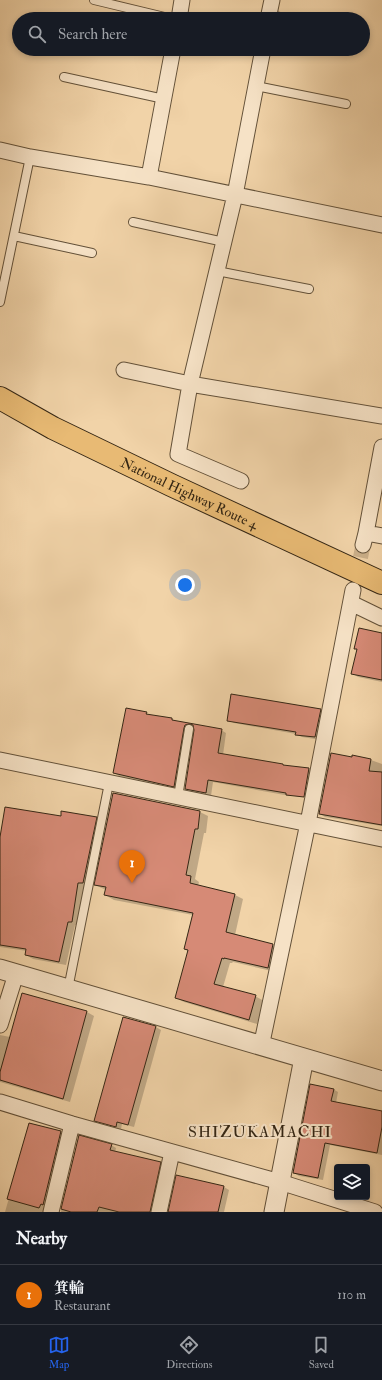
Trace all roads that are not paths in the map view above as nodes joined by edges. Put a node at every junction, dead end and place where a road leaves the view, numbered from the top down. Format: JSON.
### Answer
{"nodes":[{"id":1,"x":94,"y":0,"type":"edge"},
{"id":2,"x":182,"y":0,"type":"edge"},
{"id":3,"x":272,"y":0,"type":"edge"},
{"id":4,"x":144,"y":12,"type":"edge"},
{"id":5,"x":180,"y":12,"type":"edge"},
{"id":6,"x":270,"y":12,"type":"edge"},
{"id":7,"x":172,"y":56,"type":"edge"},
{"id":8,"x":262,"y":56,"type":"edge"},
{"id":9,"x":64,"y":78,"type":"dead end"},
{"id":10,"x":256,"y":86,"type":"junction"},
{"id":11,"x":164,"y":99,"type":"junction"},
{"id":12,"x":346,"y":104,"type":"dead end"},
{"id":13,"x":0,"y":150,"type":"edge"},
{"id":14,"x":30,"y":157,"type":"junction"},
{"id":15,"x":149,"y":177,"type":"junction"},
{"id":16,"x":235,"y":195,"type":"junction"},
{"id":17,"x":133,"y":222,"type":"dead end"},
{"id":18,"x":382,"y":225,"type":"edge"},
{"id":19,"x":14,"y":236,"type":"junction"},
{"id":20,"x":224,"y":242,"type":"junction"},
{"id":21,"x":92,"y":253,"type":"dead end"},
{"id":22,"x":217,"y":271,"type":"junction"},
{"id":23,"x":308,"y":289,"type":"dead end"},
{"id":24,"x":0,"y":302,"type":"edge"},
{"id":25,"x":124,"y":370,"type":"dead end"},
{"id":26,"x":190,"y":384,"type":"junction"},
{"id":27,"x":0,"y":398,"type":"edge"},
{"id":28,"x":382,"y":416,"type":"edge"},
{"id":29,"x":382,"y":447,"type":"edge"},
{"id":30,"x":241,"y":481,"type":"dead end"},
{"id":31,"x":382,"y":536,"type":"edge"},
{"id":32,"x":382,"y":583,"type":"edge"},
{"id":33,"x":382,"y":618,"type":"edge"},
{"id":34,"x":189,"y":729,"type":"dead end"},
{"id":35,"x":0,"y":760,"type":"edge"},
{"id":36,"x":109,"y":782,"type":"junction"},
{"id":37,"x":178,"y":797,"type":"junction"},
{"id":38,"x":308,"y":823,"type":"junction"},
{"id":39,"x":382,"y":839,"type":"edge"},
{"id":40,"x":8,"y":971,"type":"edge"},
{"id":41,"x":68,"y":990,"type":"junction"},
{"id":42,"x":0,"y":1025,"type":"edge"},
{"id":43,"x":261,"y":1046,"type":"junction"},
{"id":44,"x":304,"y":1058,"type":"junction"},
{"id":45,"x":382,"y":1081,"type":"edge"},
{"id":46,"x":0,"y":1102,"type":"edge"},
{"id":47,"x":72,"y":1124,"type":"junction"},
{"id":48,"x":172,"y":1152,"type":"junction"},
{"id":49,"x":280,"y":1182,"type":"junction"},
{"id":50,"x":51,"y":1212,"type":"edge"},
{"id":51,"x":159,"y":1212,"type":"edge"},
{"id":52,"x":274,"y":1212,"type":"edge"},
{"id":53,"x":375,"y":1212,"type":"edge"}],
"edges":[{"from":1,"to":4,"type":"lane"},
{"from":2,"to":5,"type":"street"},
{"from":3,"to":6,"type":"street"},
{"from":7,"to":11,"type":"street"},
{"from":8,"to":10,"type":"street"},
{"from":9,"to":11,"type":"lane"},
{"from":10,"to":12,"type":"lane"},
{"from":10,"to":16,"type":"street"},
{"from":11,"to":15,"type":"street"},
{"from":13,"to":14,"type":"street"},
{"from":14,"to":15,"type":"street"},
{"from":14,"to":19,"type":"lane"},
{"from":15,"to":16,"type":"street"},
{"from":16,"to":18,"type":"street"},
{"from":16,"to":20,"type":"street"},
{"from":17,"to":20,"type":"lane"},
{"from":19,"to":21,"type":"lane"},
{"from":19,"to":24,"type":"lane"},
{"from":20,"to":22,"type":"street"},
{"from":22,"to":23,"type":"lane"},
{"from":22,"to":26,"type":"street"},
{"from":25,"to":26,"type":"street"},
{"from":26,"to":28,"type":"street"},
{"from":26,"to":30,"type":"street"},
{"from":27,"to":32,"type":"highway","name":"National Highway Route 4"},
{"from":29,"to":31,"type":"street"},
{"from":33,"to":38,"type":"street"},
{"from":34,"to":37,"type":"lane"},
{"from":35,"to":36,"type":"street"},
{"from":36,"to":37,"type":"street"},
{"from":36,"to":41,"type":"lane"},
{"from":37,"to":38,"type":"street"},
{"from":38,"to":39,"type":"street"},
{"from":38,"to":43,"type":"street"},
{"from":40,"to":41,"type":"street"},
{"from":40,"to":42,"type":"street"},
{"from":41,"to":43,"type":"street"},
{"from":43,"to":44,"type":"street"},
{"from":44,"to":45,"type":"street"},
{"from":44,"to":49,"type":"street"},
{"from":46,"to":47,"type":"street"},
{"from":47,"to":48,"type":"street"},
{"from":47,"to":50,"type":"street"},
{"from":48,"to":49,"type":"street"},
{"from":48,"to":51,"type":"street"},
{"from":49,"to":52,"type":"street"},
{"from":49,"to":53,"type":"street"}]}
